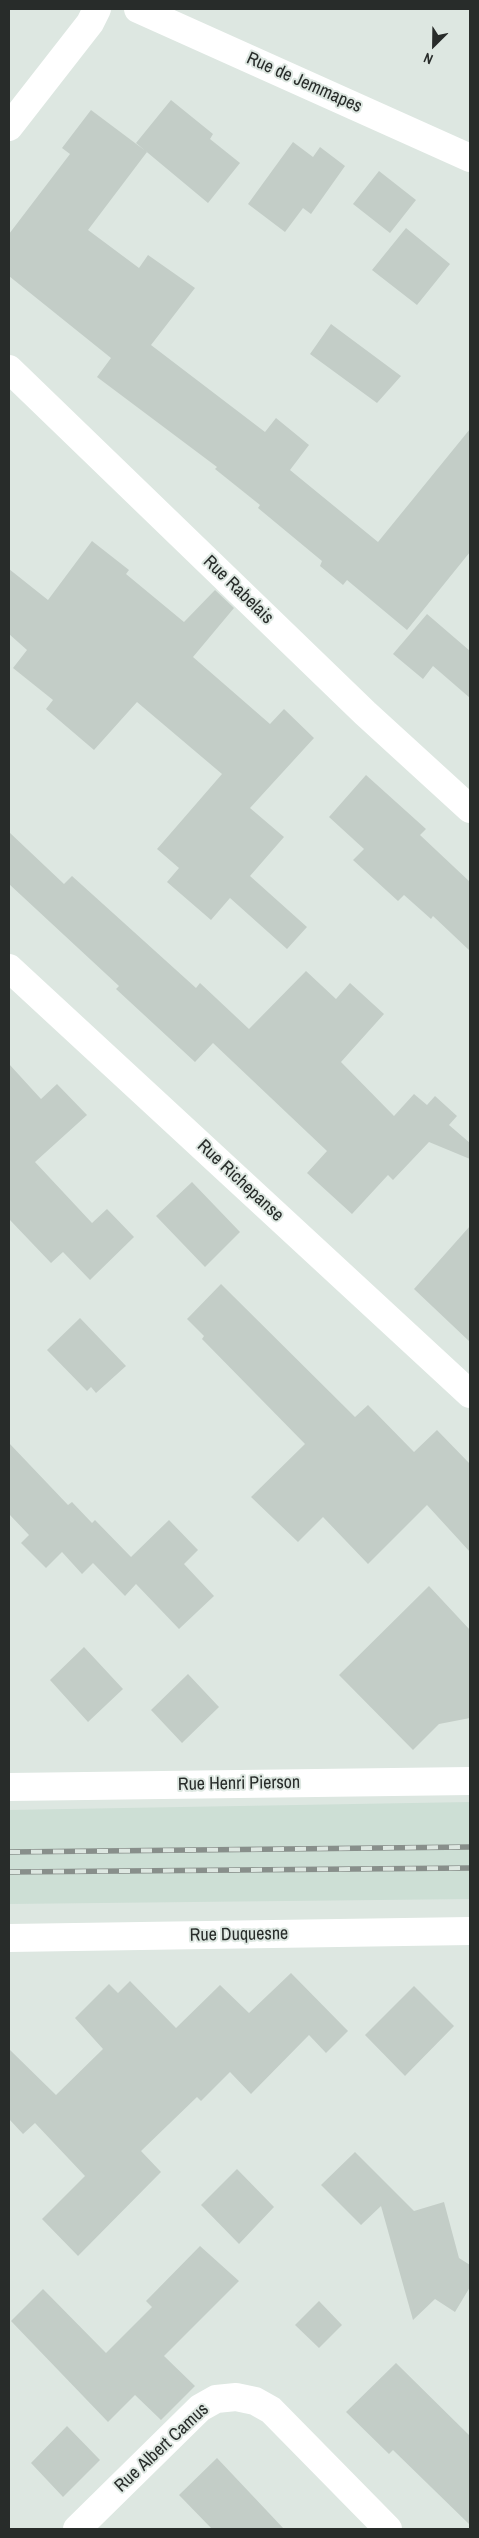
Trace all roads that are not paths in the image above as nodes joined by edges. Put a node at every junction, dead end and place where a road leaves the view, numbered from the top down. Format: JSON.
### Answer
{"nodes":[{"id":1,"x":97,"y":9,"type":"edge"},
{"id":2,"x":138,"y":9,"type":"edge"},
{"id":3,"x":9,"y":127,"type":"edge"},
{"id":4,"x":470,"y":158,"type":"edge"},
{"id":5,"x":9,"y":369,"type":"edge"},
{"id":6,"x":470,"y":809,"type":"edge"},
{"id":7,"x":9,"y":968,"type":"edge"},
{"id":8,"x":470,"y":1394,"type":"edge"},
{"id":9,"x":470,"y":1781,"type":"edge"},
{"id":10,"x":9,"y":1787,"type":"edge"},
{"id":11,"x":470,"y":1931,"type":"edge"},
{"id":12,"x":9,"y":1938,"type":"edge"},
{"id":13,"x":77,"y":2529,"type":"edge"},
{"id":14,"x":388,"y":2529,"type":"edge"}],
"edges":[{"from":1,"to":3,"type":"street"},
{"from":2,"to":4,"type":"street","name":"Rue de Jemmapes"},
{"from":5,"to":6,"type":"street","name":"Rue Rabelais"},
{"from":7,"to":8,"type":"street","name":"Rue Richepanse"},
{"from":9,"to":10,"type":"street","name":"Rue Henri Pierson"},
{"from":11,"to":12,"type":"street","name":"Rue Duquesne"},
{"from":13,"to":14,"type":"street","name":"Rue Albert Camus"}]}
